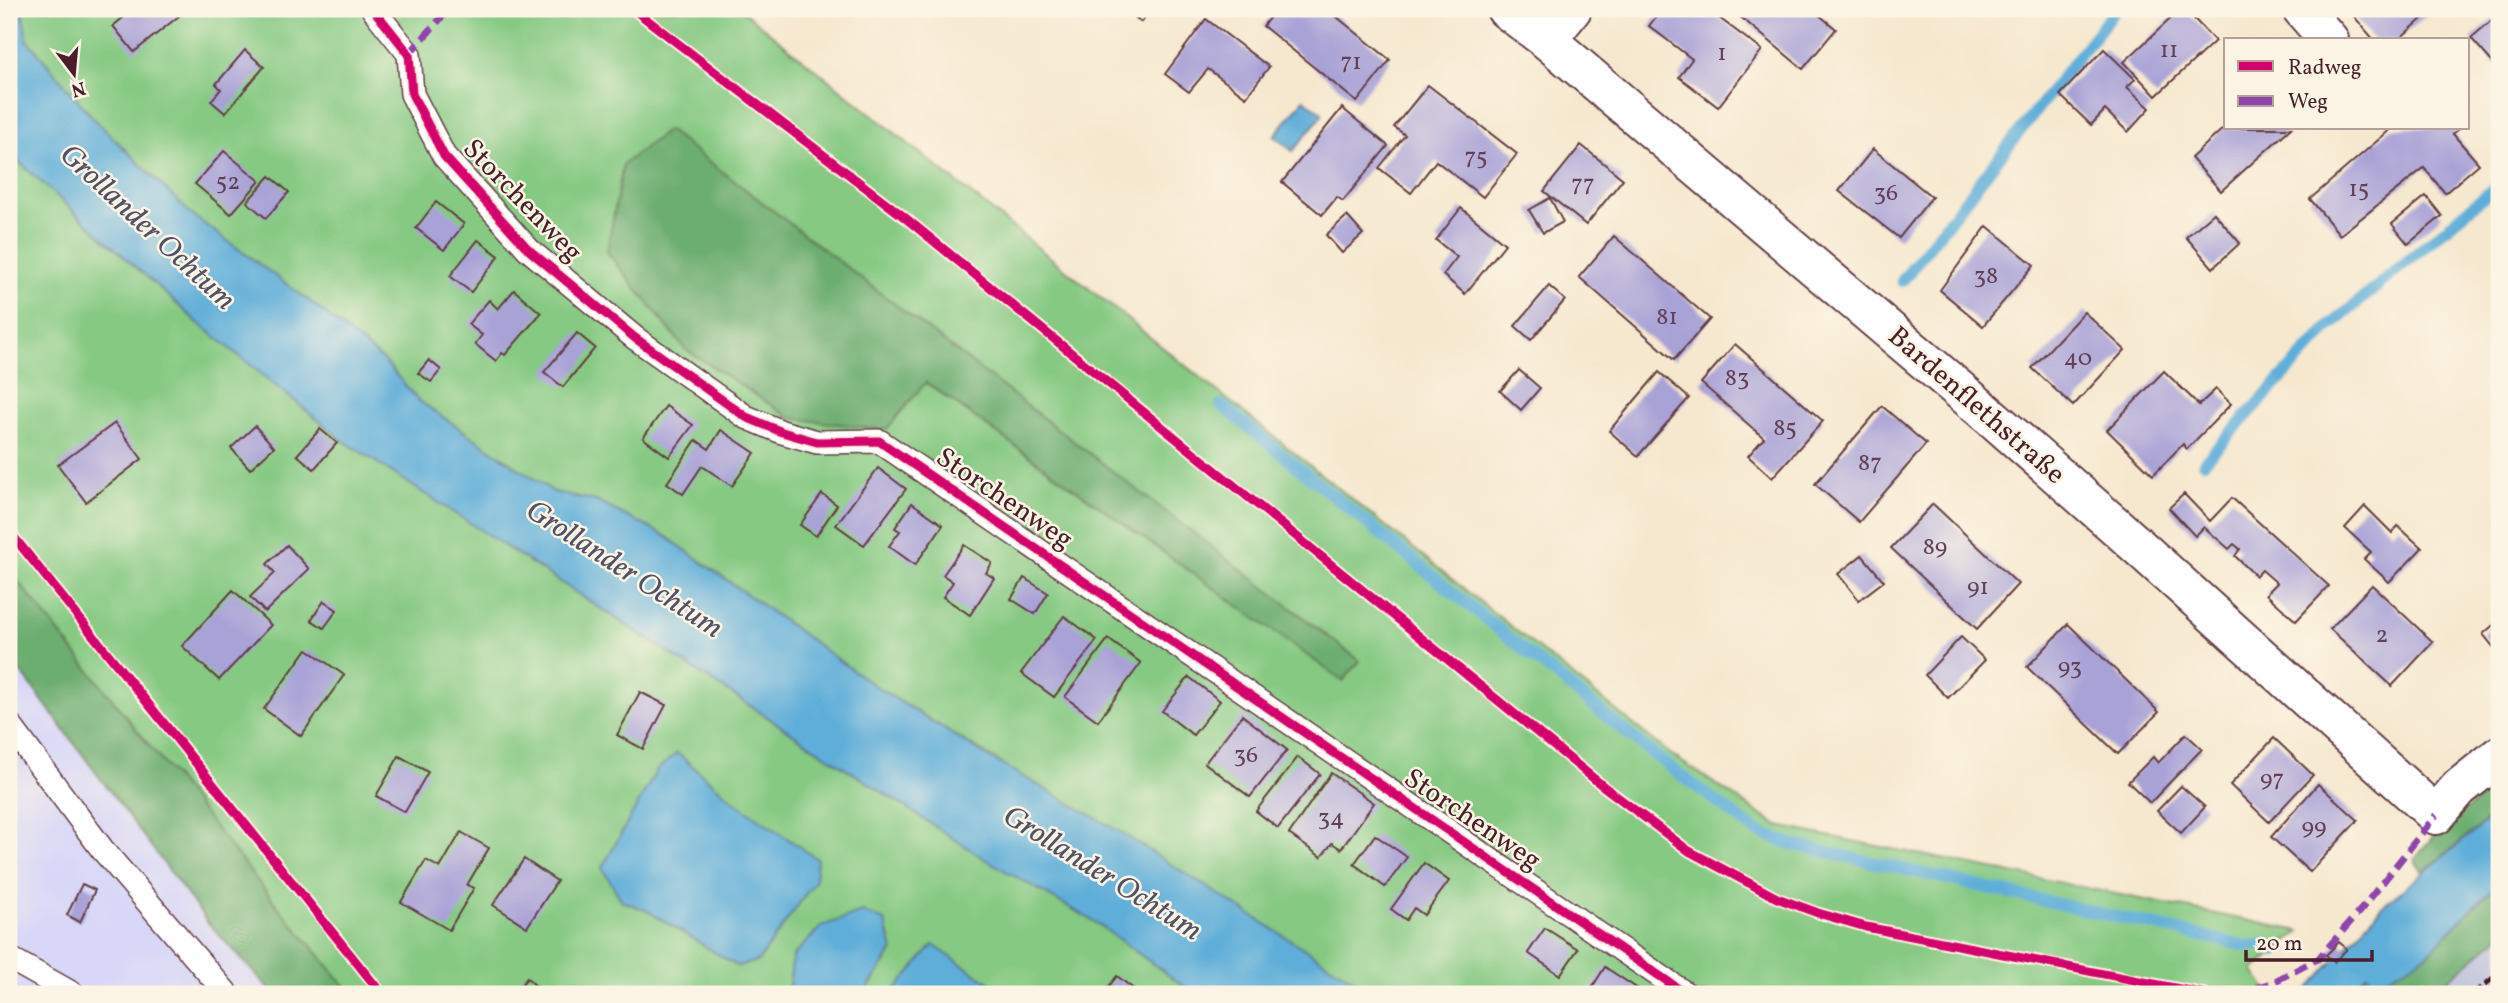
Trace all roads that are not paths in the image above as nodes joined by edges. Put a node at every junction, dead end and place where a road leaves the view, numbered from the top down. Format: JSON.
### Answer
{"nodes":[{"id":1,"x":373,"y":9,"type":"edge"},
{"id":2,"x":1506,"y":9,"type":"edge"},
{"id":3,"x":1572,"y":9,"type":"edge"},
{"id":4,"x":2302,"y":9,"type":"edge"},
{"id":5,"x":2327,"y":38,"type":"edge"},
{"id":6,"x":1547,"y":40,"type":"junction"},
{"id":7,"x":9,"y":724,"type":"edge"},
{"id":8,"x":2499,"y":756,"type":"edge"},
{"id":9,"x":9,"y":958,"type":"edge"},
{"id":10,"x":73,"y":994,"type":"edge"},
{"id":11,"x":227,"y":994,"type":"edge"},
{"id":12,"x":1686,"y":994,"type":"edge"}],
"edges":[{"from":1,"to":12,"type":"lane","name":"Storchenweg"},
{"from":2,"to":6,"type":"street","name":"Bardenflethstraße"},
{"from":3,"to":6,"type":"street"},
{"from":4,"to":5,"type":"street"},
{"from":6,"to":8,"type":"street","name":"Bardenflethstraße"},
{"from":7,"to":11,"type":"lane"},
{"from":9,"to":10,"type":"lane"}]}
